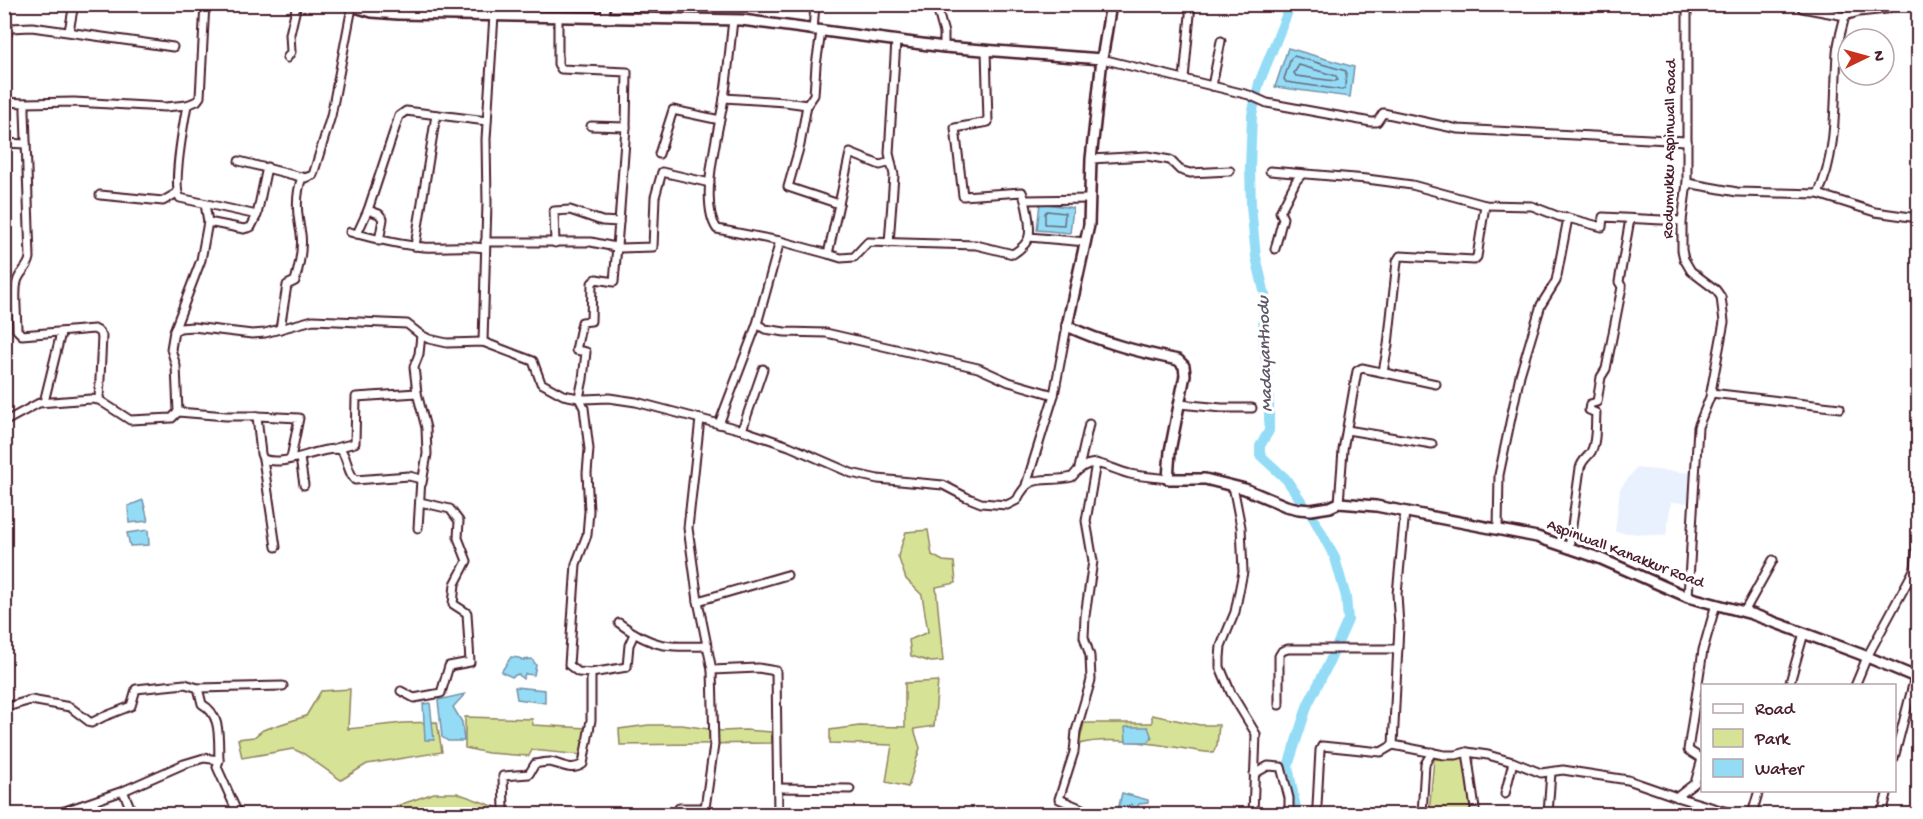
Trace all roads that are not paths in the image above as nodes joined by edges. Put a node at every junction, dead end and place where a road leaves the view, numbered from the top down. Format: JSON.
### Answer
{"nodes":[{"id":1,"x":74,"y":4,"type":"edge"},
{"id":2,"x":205,"y":4,"type":"edge"},
{"id":3,"x":297,"y":4,"type":"edge"},
{"id":4,"x":513,"y":4,"type":"edge"},
{"id":5,"x":606,"y":4,"type":"edge"},
{"id":6,"x":815,"y":4,"type":"edge"},
{"id":7,"x":936,"y":4,"type":"edge"},
{"id":8,"x":1111,"y":4,"type":"edge"},
{"id":9,"x":1191,"y":4,"type":"edge"},
{"id":10,"x":1688,"y":4,"type":"edge"},
{"id":11,"x":1800,"y":4,"type":"edge"},
{"id":12,"x":1891,"y":4,"type":"edge"},
{"id":13,"x":349,"y":6,"type":"edge"},
{"id":14,"x":405,"y":9,"type":"edge"},
{"id":15,"x":494,"y":15,"type":"junction"},
{"id":16,"x":512,"y":15,"type":"junction"},
{"id":17,"x":558,"y":16,"type":"junction"},
{"id":18,"x":1845,"y":16,"type":"junction"},
{"id":19,"x":605,"y":17,"type":"junction"},
{"id":20,"x":733,"y":20,"type":"junction"},
{"id":21,"x":69,"y":31,"type":"junction"},
{"id":22,"x":817,"y":31,"type":"junction"},
{"id":23,"x":1221,"y":40,"type":"dead end"},
{"id":24,"x":896,"y":41,"type":"junction"},
{"id":25,"x":173,"y":47,"type":"dead end"},
{"id":26,"x":944,"y":47,"type":"junction"},
{"id":27,"x":986,"y":50,"type":"junction"},
{"id":28,"x":287,"y":58,"type":"dead end"},
{"id":29,"x":1102,"y":59,"type":"junction"},
{"id":30,"x":1184,"y":79,"type":"junction"},
{"id":31,"x":1212,"y":86,"type":"junction"},
{"id":32,"x":724,"y":98,"type":"junction"},
{"id":33,"x":25,"y":104,"type":"junction"},
{"id":34,"x":187,"y":105,"type":"junction"},
{"id":35,"x":807,"y":105,"type":"junction"},
{"id":36,"x":436,"y":115,"type":"junction"},
{"id":37,"x":720,"y":120,"type":"junction"},
{"id":38,"x":487,"y":121,"type":"junction"},
{"id":39,"x":591,"y":126,"type":"dead end"},
{"id":40,"x":626,"y":127,"type":"junction"},
{"id":41,"x":1687,"y":141,"type":"junction"},
{"id":42,"x":4,"y":143,"type":"edge"},
{"id":43,"x":26,"y":144,"type":"junction"},
{"id":44,"x":659,"y":154,"type":"dead end"},
{"id":45,"x":1091,"y":159,"type":"junction"},
{"id":46,"x":239,"y":161,"type":"dead end"},
{"id":47,"x":891,"y":162,"type":"junction"},
{"id":48,"x":267,"y":167,"type":"junction"},
{"id":49,"x":1230,"y":171,"type":"dead end"},
{"id":50,"x":1270,"y":171,"type":"dead end"},
{"id":51,"x":1302,"y":174,"type":"junction"},
{"id":52,"x":302,"y":177,"type":"junction"},
{"id":53,"x":710,"y":183,"type":"junction"},
{"id":54,"x":1687,"y":183,"type":"junction"},
{"id":55,"x":177,"y":193,"type":"junction"},
{"id":56,"x":1818,"y":194,"type":"junction"},
{"id":57,"x":100,"y":195,"type":"dead end"},
{"id":58,"x":1090,"y":199,"type":"junction"},
{"id":59,"x":1026,"y":200,"type":"junction"},
{"id":60,"x":205,"y":204,"type":"junction"},
{"id":61,"x":839,"y":204,"type":"junction"},
{"id":62,"x":1485,"y":205,"type":"junction"},
{"id":63,"x":368,"y":210,"type":"junction"},
{"id":64,"x":256,"y":215,"type":"junction"},
{"id":65,"x":1568,"y":218,"type":"junction"},
{"id":66,"x":1918,"y":218,"type":"edge"},
{"id":67,"x":1630,"y":219,"type":"junction"},
{"id":68,"x":1682,"y":221,"type":"junction"},
{"id":69,"x":208,"y":222,"type":"junction"},
{"id":70,"x":619,"y":222,"type":"junction"},
{"id":71,"x":1029,"y":237,"type":"junction"},
{"id":72,"x":379,"y":241,"type":"junction"},
{"id":73,"x":780,"y":241,"type":"junction"},
{"id":74,"x":1086,"y":242,"type":"junction"},
{"id":75,"x":555,"y":243,"type":"junction"},
{"id":76,"x":889,"y":243,"type":"junction"},
{"id":77,"x":485,"y":245,"type":"junction"},
{"id":78,"x":415,"y":246,"type":"junction"},
{"id":79,"x":616,"y":247,"type":"junction"},
{"id":80,"x":1275,"y":249,"type":"dead end"},
{"id":81,"x":828,"y":254,"type":"junction"},
{"id":82,"x":757,"y":324,"type":"junction"},
{"id":83,"x":1067,"y":326,"type":"junction"},
{"id":84,"x":279,"y":329,"type":"junction"},
{"id":85,"x":174,"y":331,"type":"junction"},
{"id":86,"x":61,"y":333,"type":"junction"},
{"id":87,"x":421,"y":336,"type":"junction"},
{"id":88,"x":483,"y":342,"type":"junction"},
{"id":89,"x":763,"y":369,"type":"dead end"},
{"id":90,"x":1383,"y":372,"type":"junction"},
{"id":91,"x":1436,"y":384,"type":"dead end"},
{"id":92,"x":417,"y":393,"type":"junction"},
{"id":93,"x":1711,"y":393,"type":"junction"},
{"id":94,"x":1054,"y":395,"type":"junction"},
{"id":95,"x":579,"y":398,"type":"junction"},
{"id":96,"x":99,"y":400,"type":"junction"},
{"id":97,"x":44,"y":402,"type":"junction"},
{"id":98,"x":1179,"y":404,"type":"junction"},
{"id":99,"x":1252,"y":408,"type":"dead end"},
{"id":100,"x":1840,"y":408,"type":"dead end"},
{"id":101,"x":178,"y":412,"type":"junction"},
{"id":102,"x":257,"y":416,"type":"junction"},
{"id":103,"x":699,"y":419,"type":"junction"},
{"id":104,"x":4,"y":422,"type":"edge"},
{"id":105,"x":719,"y":424,"type":"junction"},
{"id":106,"x":1089,"y":424,"type":"dead end"},
{"id":107,"x":742,"y":430,"type":"junction"},
{"id":108,"x":1347,"y":430,"type":"junction"},
{"id":109,"x":1432,"y":444,"type":"dead end"},
{"id":110,"x":335,"y":448,"type":"junction"},
{"id":111,"x":1083,"y":457,"type":"junction"},
{"id":112,"x":291,"y":458,"type":"junction"},
{"id":113,"x":300,"y":458,"type":"junction"},
{"id":114,"x":263,"y":459,"type":"junction"},
{"id":115,"x":1092,"y":464,"type":"junction"},
{"id":116,"x":1079,"y":468,"type":"junction"},
{"id":117,"x":1168,"y":479,"type":"junction"},
{"id":118,"x":422,"y":485,"type":"junction"},
{"id":119,"x":1026,"y":485,"type":"junction"},
{"id":120,"x":304,"y":486,"type":"dead end"},
{"id":121,"x":1233,"y":486,"type":"junction"},
{"id":122,"x":420,"y":502,"type":"junction"},
{"id":123,"x":1339,"y":503,"type":"junction"},
{"id":124,"x":1405,"y":511,"type":"junction"},
{"id":125,"x":418,"y":528,"type":"dead end"},
{"id":126,"x":1498,"y":529,"type":"junction"},
{"id":127,"x":1918,"y":536,"type":"edge"},
{"id":128,"x":276,"y":547,"type":"dead end"},
{"id":129,"x":1569,"y":548,"type":"junction"},
{"id":130,"x":1773,"y":560,"type":"dead end"},
{"id":131,"x":1917,"y":568,"type":"edge"},
{"id":132,"x":787,"y":575,"type":"dead end"},
{"id":133,"x":1688,"y":597,"type":"junction"},
{"id":134,"x":698,"y":601,"type":"junction"},
{"id":135,"x":1716,"y":604,"type":"junction"},
{"id":136,"x":1744,"y":612,"type":"junction"},
{"id":137,"x":619,"y":623,"type":"dead end"},
{"id":138,"x":1804,"y":633,"type":"junction"},
{"id":139,"x":634,"y":634,"type":"junction"},
{"id":140,"x":708,"y":646,"type":"junction"},
{"id":141,"x":1398,"y":649,"type":"junction"},
{"id":142,"x":1867,"y":657,"type":"junction"},
{"id":143,"x":712,"y":670,"type":"junction"},
{"id":144,"x":591,"y":673,"type":"junction"},
{"id":145,"x":1917,"y":678,"type":"edge"},
{"id":146,"x":1790,"y":684,"type":"edge"},
{"id":147,"x":1856,"y":684,"type":"edge"},
{"id":148,"x":284,"y":686,"type":"dead end"},
{"id":149,"x":198,"y":688,"type":"junction"},
{"id":150,"x":401,"y":691,"type":"dead end"},
{"id":151,"x":4,"y":701,"type":"edge"},
{"id":152,"x":1279,"y":705,"type":"dead end"},
{"id":153,"x":1393,"y":746,"type":"junction"},
{"id":154,"x":1896,"y":751,"type":"edge"},
{"id":155,"x":1432,"y":752,"type":"junction"},
{"id":156,"x":1467,"y":752,"type":"junction"},
{"id":157,"x":1701,"y":758,"type":"edge"},
{"id":158,"x":219,"y":760,"type":"junction"},
{"id":159,"x":1513,"y":762,"type":"junction"},
{"id":160,"x":1701,"y":762,"type":"edge"},
{"id":161,"x":1551,"y":772,"type":"junction"},
{"id":162,"x":1254,"y":774,"type":"junction"},
{"id":163,"x":778,"y":788,"type":"junction"},
{"id":164,"x":850,"y":789,"type":"dead end"},
{"id":165,"x":123,"y":790,"type":"junction"},
{"id":166,"x":1758,"y":792,"type":"edge"},
{"id":167,"x":1887,"y":792,"type":"edge"},
{"id":168,"x":1505,"y":795,"type":"dead end"},
{"id":169,"x":1677,"y":797,"type":"junction"},
{"id":170,"x":1317,"y":806,"type":"dead end"},
{"id":171,"x":680,"y":808,"type":"dead end"},
{"id":172,"x":56,"y":814,"type":"edge"},
{"id":173,"x":133,"y":814,"type":"edge"},
{"id":174,"x":238,"y":814,"type":"edge"},
{"id":175,"x":507,"y":814,"type":"edge"},
{"id":176,"x":778,"y":814,"type":"edge"},
{"id":177,"x":1094,"y":814,"type":"edge"},
{"id":178,"x":1253,"y":814,"type":"edge"},
{"id":179,"x":1289,"y":814,"type":"edge"},
{"id":180,"x":1422,"y":814,"type":"edge"},
{"id":181,"x":1474,"y":814,"type":"edge"},
{"id":182,"x":1548,"y":814,"type":"edge"},
{"id":183,"x":1734,"y":814,"type":"edge"},
{"id":184,"x":1752,"y":814,"type":"edge"},
{"id":185,"x":1882,"y":814,"type":"edge"}],
"edges":[{"from":1,"to":21,"type":"street"},
{"from":2,"to":34,"type":"street"},
{"from":3,"to":28,"type":"street"},
{"from":4,"to":16,"type":"street"},
{"from":5,"to":19,"type":"street"},
{"from":6,"to":22,"type":"street"},
{"from":7,"to":26,"type":"street"},
{"from":8,"to":29,"type":"main road"},
{"from":9,"to":30,"type":"street"},
{"from":10,"to":41,"type":"street","name":"Rodumukku Aspinwall Road"},
{"from":11,"to":18,"type":"street"},
{"from":12,"to":18,"type":"street"},
{"from":13,"to":14,"type":"main road"},
{"from":13,"to":52,"type":"street"},
{"from":14,"to":15,"type":"main road"},
{"from":15,"to":16,"type":"main road"},
{"from":15,"to":38,"type":"street"},
{"from":16,"to":17,"type":"main road"},
{"from":17,"to":19,"type":"main road"},
{"from":17,"to":40,"type":"street"},
{"from":18,"to":56,"type":"street"},
{"from":19,"to":20,"type":"main road"},
{"from":20,"to":22,"type":"main road"},
{"from":20,"to":32,"type":"street"},
{"from":21,"to":25,"type":"street"},
{"from":21,"to":33,"type":"street"},
{"from":22,"to":24,"type":"main road"},
{"from":22,"to":35,"type":"street"},
{"from":23,"to":31,"type":"street"},
{"from":24,"to":26,"type":"main road"},
{"from":24,"to":47,"type":"street"},
{"from":26,"to":27,"type":"main road"},
{"from":27,"to":29,"type":"main road"},
{"from":27,"to":59,"type":"street"},
{"from":29,"to":30,"type":"street"},
{"from":29,"to":45,"type":"main road"},
{"from":30,"to":31,"type":"street"},
{"from":31,"to":41,"type":"street"},
{"from":32,"to":35,"type":"street"},
{"from":32,"to":37,"type":"street"},
{"from":33,"to":34,"type":"street"},
{"from":33,"to":43,"type":"street"},
{"from":34,"to":55,"type":"street"},
{"from":35,"to":61,"type":"street"},
{"from":36,"to":38,"type":"street"},
{"from":36,"to":63,"type":"street"},
{"from":36,"to":78,"type":"street"},
{"from":37,"to":44,"type":"street"},
{"from":37,"to":53,"type":"street"},
{"from":38,"to":77,"type":"street"},
{"from":39,"to":40,"type":"street"},
{"from":40,"to":70,"type":"street"},
{"from":41,"to":54,"type":"street","name":"Rodumukku Aspinwall Road"},
{"from":42,"to":43,"type":"street"},
{"from":43,"to":86,"type":"street"},
{"from":45,"to":49,"type":"street"},
{"from":45,"to":58,"type":"main road"},
{"from":46,"to":48,"type":"street"},
{"from":47,"to":61,"type":"street"},
{"from":47,"to":76,"type":"street"},
{"from":48,"to":52,"type":"street"},
{"from":48,"to":64,"type":"street"},
{"from":50,"to":51,"type":"street"},
{"from":51,"to":62,"type":"street"},
{"from":51,"to":80,"type":"street"},
{"from":52,"to":84,"type":"street"},
{"from":53,"to":73,"type":"street"},
{"from":53,"to":79,"type":"street"},
{"from":54,"to":56,"type":"street"},
{"from":54,"to":68,"type":"street","name":"Rodumukku Aspinwall Road"},
{"from":55,"to":57,"type":"street"},
{"from":55,"to":60,"type":"street"},
{"from":56,"to":66,"type":"street"},
{"from":58,"to":59,"type":"street"},
{"from":58,"to":74,"type":"main road"},
{"from":59,"to":71,"type":"street"},
{"from":60,"to":64,"type":"street"},
{"from":60,"to":69,"type":"street"},
{"from":61,"to":81,"type":"street"},
{"from":62,"to":65,"type":"street"},
{"from":62,"to":90,"type":"street"},
{"from":63,"to":72,"type":"street"},
{"from":63,"to":72,"type":"street"},
{"from":64,"to":69,"type":"street"},
{"from":65,"to":67,"type":"street"},
{"from":65,"to":126,"type":"street"},
{"from":67,"to":68,"type":"street"},
{"from":67,"to":129,"type":"street"},
{"from":68,"to":93,"type":"street","name":"Rodumukku Aspinwall Road"},
{"from":69,"to":85,"type":"street"},
{"from":70,"to":75,"type":"street"},
{"from":70,"to":79,"type":"street"},
{"from":71,"to":74,"type":"street"},
{"from":71,"to":76,"type":"street"},
{"from":72,"to":78,"type":"street"},
{"from":73,"to":81,"type":"street"},
{"from":73,"to":82,"type":"street"},
{"from":74,"to":83,"type":"main road"},
{"from":75,"to":77,"type":"street"},
{"from":75,"to":79,"type":"street"},
{"from":76,"to":81,"type":"street"},
{"from":77,"to":78,"type":"street"},
{"from":77,"to":88,"type":"street"},
{"from":79,"to":95,"type":"street"},
{"from":82,"to":94,"type":"street"},
{"from":82,"to":105,"type":"street"},
{"from":83,"to":94,"type":"street"},
{"from":83,"to":98,"type":"main road"},
{"from":84,"to":85,"type":"street"},
{"from":84,"to":87,"type":"street"},
{"from":85,"to":101,"type":"street"},
{"from":86,"to":96,"type":"street"},
{"from":86,"to":97,"type":"street"},
{"from":87,"to":88,"type":"street"},
{"from":87,"to":92,"type":"street"},
{"from":88,"to":95,"type":"street"},
{"from":89,"to":107,"type":"street"},
{"from":90,"to":91,"type":"street"},
{"from":90,"to":108,"type":"street"},
{"from":92,"to":110,"type":"street"},
{"from":92,"to":118,"type":"street"},
{"from":93,"to":100,"type":"street"},
{"from":93,"to":133,"type":"street","name":"Rodumukku Aspinwall Road"},
{"from":94,"to":119,"type":"street"},
{"from":95,"to":103,"type":"street"},
{"from":95,"to":144,"type":"street"},
{"from":96,"to":97,"type":"street"},
{"from":96,"to":101,"type":"street"},
{"from":97,"to":104,"type":"street"},
{"from":98,"to":99,"type":"street"},
{"from":98,"to":117,"type":"main road"},
{"from":101,"to":102,"type":"street"},
{"from":102,"to":112,"type":"street"},
{"from":102,"to":114,"type":"street"},
{"from":103,"to":105,"type":"street"},
{"from":103,"to":134,"type":"street"},
{"from":105,"to":107,"type":"street"},
{"from":106,"to":111,"type":"street"},
{"from":107,"to":119,"type":"street"},
{"from":108,"to":109,"type":"street"},
{"from":108,"to":123,"type":"street"},
{"from":110,"to":113,"type":"street"},
{"from":110,"to":118,"type":"street"},
{"from":111,"to":115,"type":"street"},
{"from":111,"to":116,"type":"street"},
{"from":112,"to":113,"type":"street"},
{"from":112,"to":114,"type":"street"},
{"from":113,"to":120,"type":"street"},
{"from":114,"to":128,"type":"street"},
{"from":115,"to":116,"type":"street"},
{"from":115,"to":117,"type":"street"},
{"from":115,"to":177,"type":"street"},
{"from":116,"to":119,"type":"street"},
{"from":117,"to":121,"type":"main road","name":"Aspinwall Kanakkur Road"},
{"from":118,"to":122,"type":"street"},
{"from":121,"to":123,"type":"main road","name":"Aspinwall Kanakkur Road"},
{"from":121,"to":162,"type":"street"},
{"from":122,"to":125,"type":"street"},
{"from":122,"to":150,"type":"street"},
{"from":123,"to":124,"type":"main road","name":"Aspinwall Kanakkur Road"},
{"from":124,"to":126,"type":"main road","name":"Aspinwall Kanakkur Road"},
{"from":124,"to":141,"type":"street"},
{"from":126,"to":129,"type":"main road","name":"Aspinwall Kanakkur Road"},
{"from":127,"to":131,"type":"street"},
{"from":129,"to":133,"type":"main road","name":"Aspinwall Kanakkur Road"},
{"from":130,"to":136,"type":"street"},
{"from":131,"to":142,"type":"street"},
{"from":132,"to":134,"type":"street"},
{"from":133,"to":135,"type":"main road","name":"Aspinwall Kanakkur Road"},
{"from":134,"to":140,"type":"street"},
{"from":135,"to":136,"type":"main road","name":"Aspinwall Kanakkur Road"},
{"from":135,"to":157,"type":"street"},
{"from":136,"to":138,"type":"main road","name":"Aspinwall Kanakkur Road"},
{"from":137,"to":139,"type":"street"},
{"from":138,"to":142,"type":"main road","name":"Aspinwall Kanakkur Road"},
{"from":138,"to":146,"type":"street"},
{"from":139,"to":140,"type":"street"},
{"from":139,"to":144,"type":"street"},
{"from":140,"to":143,"type":"street"},
{"from":141,"to":152,"type":"street"},
{"from":141,"to":153,"type":"street"},
{"from":142,"to":145,"type":"main road","name":"Aspinwall Kanakkur Road"},
{"from":142,"to":147,"type":"street"},
{"from":143,"to":163,"type":"street"},
{"from":143,"to":171,"type":"street"},
{"from":144,"to":175,"type":"street"},
{"from":145,"to":154,"type":"street"},
{"from":148,"to":149,"type":"street"},
{"from":149,"to":151,"type":"street"},
{"from":149,"to":158,"type":"street"},
{"from":153,"to":155,"type":"street"},
{"from":153,"to":170,"type":"street"},
{"from":155,"to":156,"type":"street"},
{"from":155,"to":180,"type":"street"},
{"from":156,"to":159,"type":"street"},
{"from":156,"to":181,"type":"street"},
{"from":158,"to":165,"type":"street"},
{"from":158,"to":174,"type":"street"},
{"from":159,"to":161,"type":"street"},
{"from":159,"to":168,"type":"street"},
{"from":160,"to":169,"type":"street"},
{"from":161,"to":169,"type":"street"},
{"from":161,"to":182,"type":"street"},
{"from":162,"to":178,"type":"street"},
{"from":162,"to":179,"type":"street"},
{"from":163,"to":164,"type":"street"},
{"from":163,"to":176,"type":"street"},
{"from":165,"to":172,"type":"street"},
{"from":165,"to":173,"type":"street"},
{"from":166,"to":184,"type":"street"},
{"from":167,"to":185,"type":"street"},
{"from":169,"to":183,"type":"street"}]}
